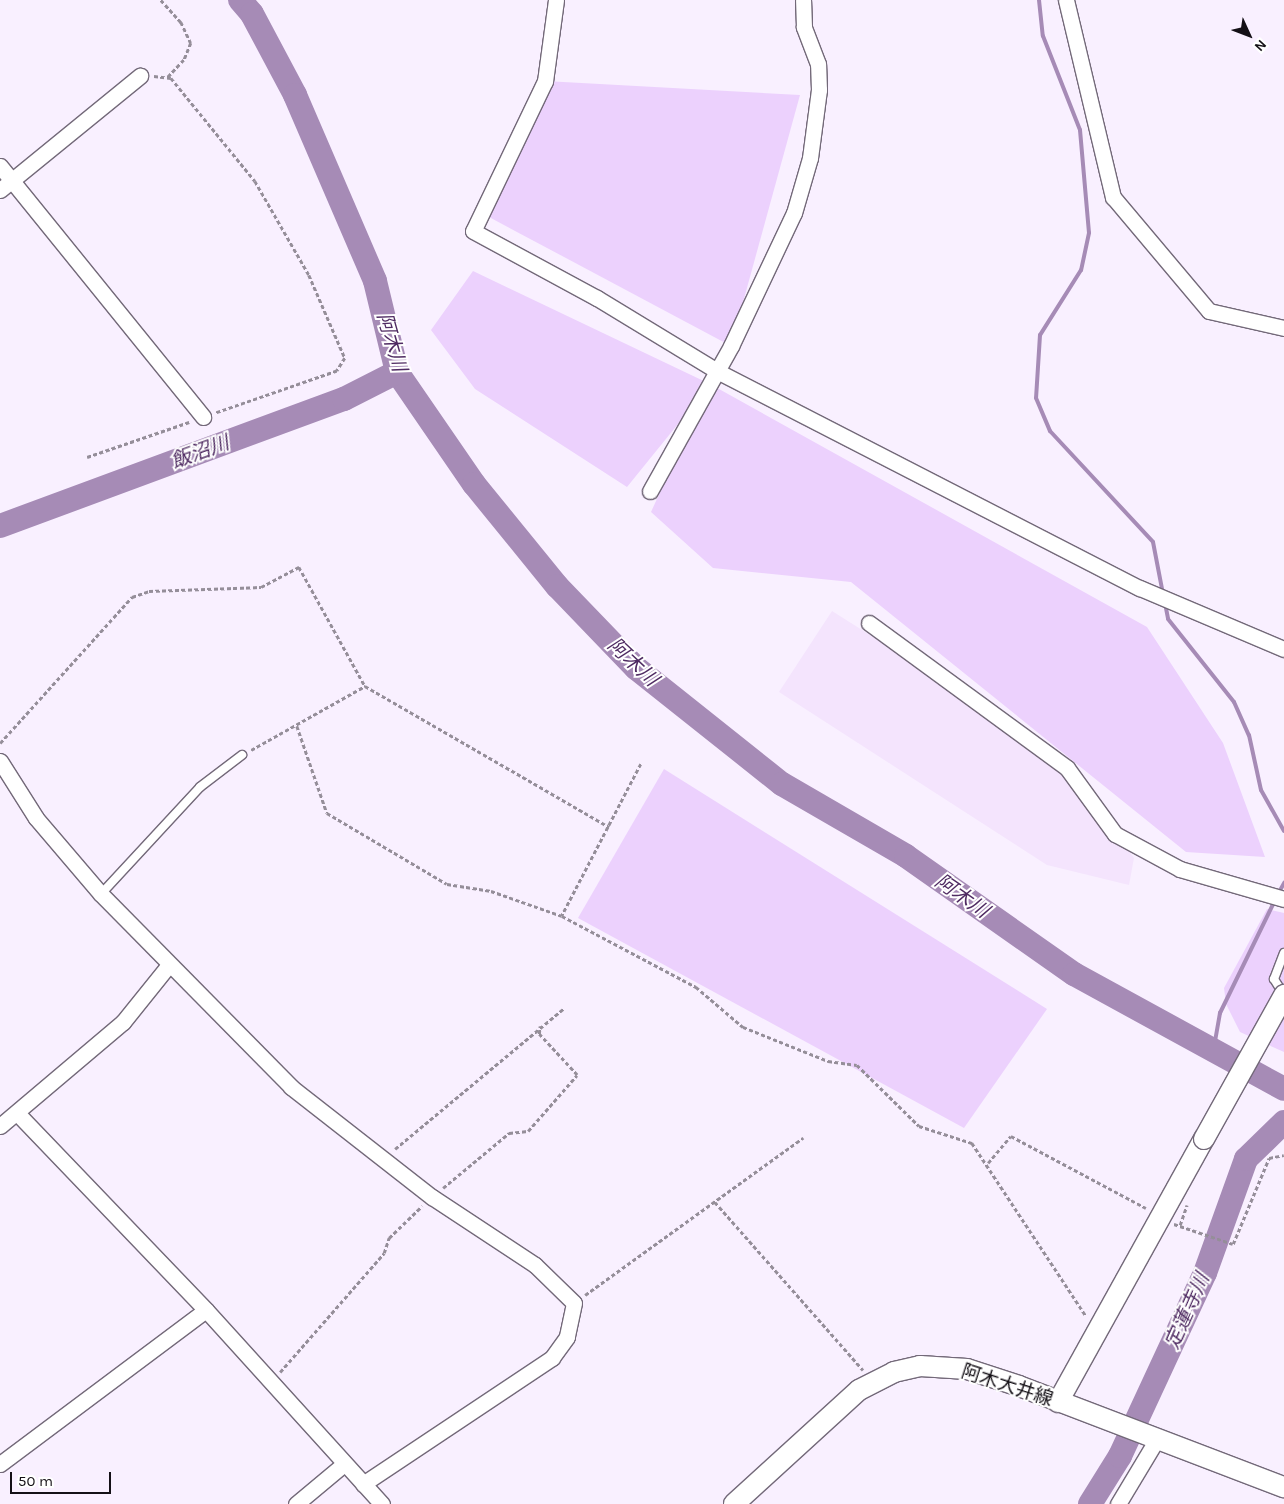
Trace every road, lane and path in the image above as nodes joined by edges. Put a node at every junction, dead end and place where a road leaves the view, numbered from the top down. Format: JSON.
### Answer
{"nodes":[{"id":1,"x":161,"y":0,"type":"edge"},
{"id":2,"x":556,"y":0,"type":"edge"},
{"id":3,"x":803,"y":0,"type":"edge"},
{"id":4,"x":1066,"y":0,"type":"edge"},
{"id":5,"x":140,"y":76,"type":"joint"},
{"id":6,"x":167,"y":78,"type":"junction"},
{"id":7,"x":0,"y":166,"type":"edge"},
{"id":8,"x":12,"y":180,"type":"junction"},
{"id":9,"x":0,"y":190,"type":"edge"},
{"id":10,"x":1284,"y":328,"type":"edge"},
{"id":11,"x":717,"y":371,"type":"junction"},
{"id":12,"x":203,"y":417,"type":"junction"},
{"id":13,"x":87,"y":456,"type":"dead end"},
{"id":14,"x":650,"y":490,"type":"dead end"},
{"id":15,"x":869,"y":623,"type":"dead end"},
{"id":16,"x":1284,"y":649,"type":"edge"},
{"id":17,"x":365,"y":686,"type":"junction"},
{"id":18,"x":297,"y":726,"type":"junction"},
{"id":19,"x":0,"y":743,"type":"edge"},
{"id":20,"x":242,"y":755,"type":"joint"},
{"id":21,"x":0,"y":762,"type":"edge"},
{"id":22,"x":642,"y":764,"type":"dead end"},
{"id":23,"x":609,"y":827,"type":"junction"},
{"id":24,"x":101,"y":894,"type":"junction"},
{"id":25,"x":1284,"y":899,"type":"edge"},
{"id":26,"x":562,"y":916,"type":"junction"},
{"id":27,"x":1284,"y":953,"type":"edge"},
{"id":28,"x":168,"y":966,"type":"junction"},
{"id":29,"x":1284,"y":995,"type":"edge"},
{"id":30,"x":564,"y":1008,"type":"dead end"},
{"id":31,"x":16,"y":1113,"type":"junction"},
{"id":32,"x":0,"y":1126,"type":"edge"},
{"id":33,"x":803,"y":1138,"type":"dead end"},
{"id":34,"x":1284,"y":1155,"type":"edge"},
{"id":35,"x":382,"y":1160,"type":"junction"},
{"id":36,"x":988,"y":1163,"type":"junction"},
{"id":37,"x":715,"y":1202,"type":"junction"},
{"id":38,"x":1153,"y":1212,"type":"dead end"},
{"id":39,"x":1180,"y":1225,"type":"dead end"},
{"id":40,"x":574,"y":1303,"type":"junction"},
{"id":41,"x":206,"y":1310,"type":"junction"},
{"id":42,"x":1097,"y":1334,"type":"junction"},
{"id":43,"x":873,"y":1381,"type":"junction"},
{"id":44,"x":1058,"y":1402,"type":"junction"},
{"id":45,"x":1152,"y":1438,"type":"junction"},
{"id":46,"x":0,"y":1464,"type":"edge"},
{"id":47,"x":344,"y":1464,"type":"junction"},
{"id":48,"x":363,"y":1484,"type":"junction"},
{"id":49,"x":1284,"y":1488,"type":"edge"},
{"id":50,"x":296,"y":1504,"type":"edge"},
{"id":51,"x":382,"y":1504,"type":"edge"},
{"id":52,"x":734,"y":1504,"type":"edge"},
{"id":53,"x":1118,"y":1504,"type":"edge"}],
"edges":[{"from":1,"to":6,"type":"path"},
{"from":2,"to":11,"type":"street"},
{"from":3,"to":11,"type":"street"},
{"from":4,"to":10,"type":"street"},
{"from":5,"to":6,"type":"path"},
{"from":5,"to":8,"type":"street"},
{"from":6,"to":12,"type":"path"},
{"from":7,"to":8,"type":"street"},
{"from":8,"to":9,"type":"street"},
{"from":8,"to":12,"type":"street"},
{"from":11,"to":14,"type":"street"},
{"from":11,"to":16,"type":"street"},
{"from":12,"to":13,"type":"path"},
{"from":15,"to":25,"type":"street"},
{"from":17,"to":18,"type":"path"},
{"from":17,"to":19,"type":"path"},
{"from":17,"to":23,"type":"path"},
{"from":18,"to":20,"type":"path"},
{"from":18,"to":26,"type":"path"},
{"from":20,"to":24,"type":"lane"},
{"from":21,"to":24,"type":"street"},
{"from":22,"to":23,"type":"path"},
{"from":23,"to":26,"type":"path"},
{"from":24,"to":28,"type":"street"},
{"from":26,"to":36,"type":"path"},
{"from":27,"to":29,"type":"lane"},
{"from":28,"to":31,"type":"street"},
{"from":28,"to":35,"type":"street"},
{"from":29,"to":42,"type":"main road","bridge":true},
{"from":30,"to":35,"type":"path"},
{"from":31,"to":32,"type":"street"},
{"from":31,"to":41,"type":"street"},
{"from":33,"to":37,"type":"path"},
{"from":34,"to":39,"type":"path"},
{"from":35,"to":40,"type":"street"},
{"from":36,"to":38,"type":"path"},
{"from":36,"to":42,"type":"path"},
{"from":37,"to":40,"type":"path"},
{"from":37,"to":43,"type":"path"},
{"from":40,"to":48,"type":"street"},
{"from":41,"to":46,"type":"street"},
{"from":41,"to":47,"type":"street"},
{"from":42,"to":44,"type":"main road"},
{"from":43,"to":44,"type":"main road","name":"阿木大井線"},
{"from":43,"to":52,"type":"main road","name":"阿木大井線"},
{"from":44,"to":45,"type":"main road","name":"阿木大井線"},
{"from":45,"to":49,"type":"main road","name":"阿木大井線"},
{"from":45,"to":53,"type":"street"},
{"from":47,"to":48,"type":"street"},
{"from":47,"to":50,"type":"street"},
{"from":48,"to":51,"type":"street"}]}
